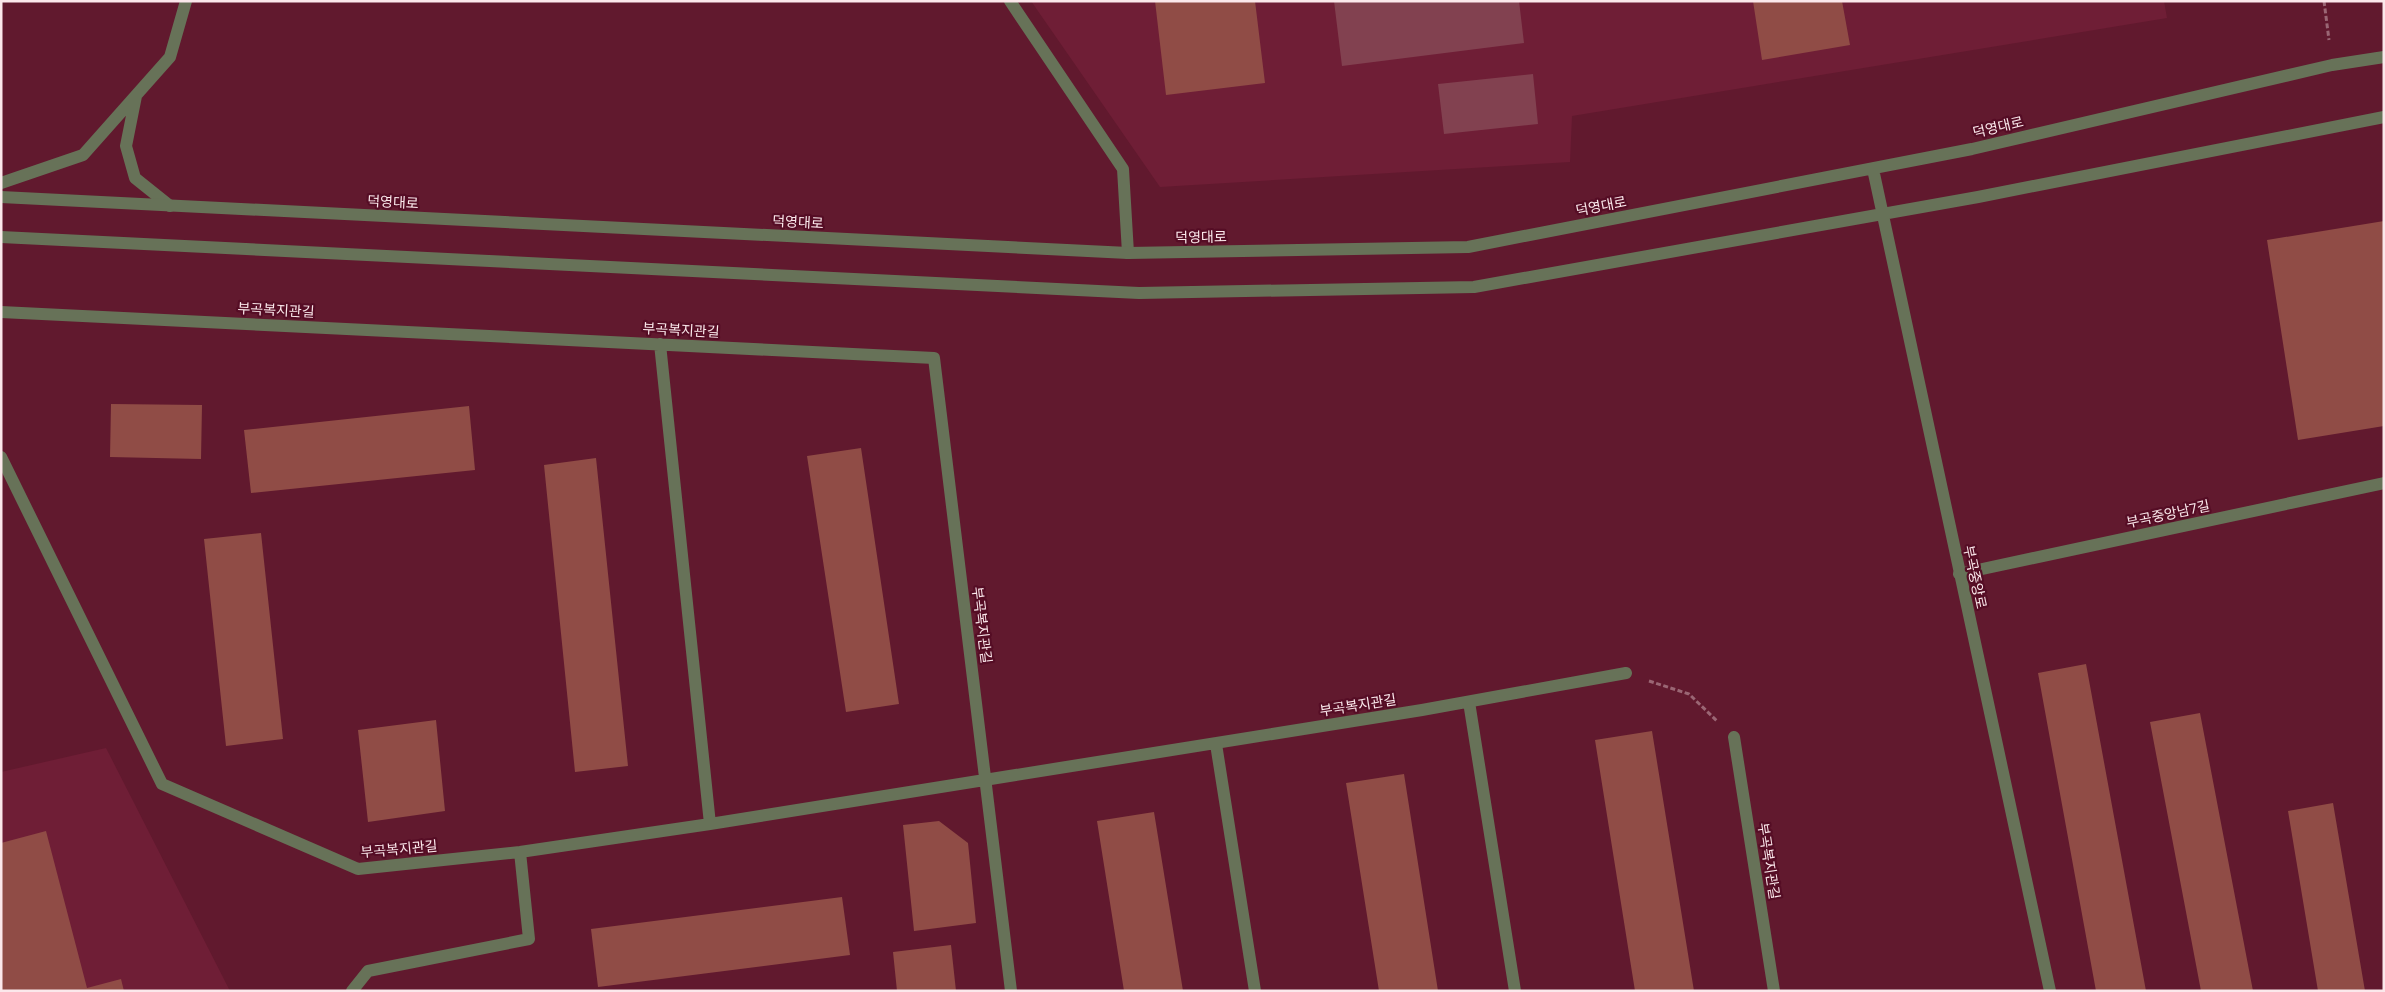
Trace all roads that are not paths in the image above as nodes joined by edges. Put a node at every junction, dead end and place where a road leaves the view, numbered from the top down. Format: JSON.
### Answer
{"nodes":[{"id":1,"x":186,"y":1,"type":"edge"},
{"id":2,"x":1010,"y":1,"type":"edge"},
{"id":3,"x":2384,"y":57,"type":"edge"},
{"id":4,"x":136,"y":96,"type":"junction"},
{"id":5,"x":2384,"y":117,"type":"edge"},
{"id":6,"x":1873,"y":169,"type":"junction"},
{"id":7,"x":1,"y":183,"type":"edge"},
{"id":8,"x":1,"y":197,"type":"edge"},
{"id":9,"x":170,"y":206,"type":"junction"},
{"id":10,"x":1883,"y":214,"type":"junction"},
{"id":11,"x":1,"y":237,"type":"edge"},
{"id":12,"x":1128,"y":253,"type":"junction"},
{"id":13,"x":1,"y":312,"type":"edge"},
{"id":14,"x":660,"y":344,"type":"junction"},
{"id":15,"x":1,"y":457,"type":"edge"},
{"id":16,"x":2384,"y":483,"type":"edge"},
{"id":17,"x":1959,"y":574,"type":"junction"},
{"id":18,"x":1626,"y":673,"type":"road end"},
{"id":19,"x":1469,"y":702,"type":"junction"},
{"id":20,"x":1734,"y":737,"type":"road end"},
{"id":21,"x":1216,"y":744,"type":"junction"},
{"id":22,"x":986,"y":781,"type":"junction"},
{"id":23,"x":710,"y":824,"type":"junction"},
{"id":24,"x":520,"y":852,"type":"junction"},
{"id":25,"x":352,"y":991,"type":"edge"},
{"id":26,"x":1011,"y":991,"type":"edge"},
{"id":27,"x":1255,"y":991,"type":"edge"},
{"id":28,"x":1514,"y":991,"type":"edge"},
{"id":29,"x":1774,"y":991,"type":"edge"},
{"id":30,"x":2050,"y":991,"type":"edge"}],
"edges":[{"from":1,"to":4,"type":"street"},
{"from":2,"to":12,"type":"street"},
{"from":3,"to":6,"type":"street","name":"덕영대로"},
{"from":4,"to":7,"type":"street"},
{"from":4,"to":9,"type":"street"},
{"from":5,"to":10,"type":"street"},
{"from":6,"to":10,"type":"street","name":"부곡중앙로"},
{"from":6,"to":12,"type":"street","name":"덕영대로"},
{"from":8,"to":9,"type":"street","name":"덕영대로"},
{"from":9,"to":12,"type":"street","name":"덕영대로"},
{"from":10,"to":11,"type":"street"},
{"from":10,"to":17,"type":"street","name":"부곡중앙로"},
{"from":13,"to":14,"type":"street","name":"부곡복지관길"},
{"from":14,"to":22,"type":"street","name":"부곡복지관길"},
{"from":14,"to":23,"type":"street"},
{"from":15,"to":24,"type":"street","name":"부곡복지관길"},
{"from":16,"to":17,"type":"street","name":"부곡중앙남7길"},
{"from":17,"to":30,"type":"street","name":"부곡중앙로"},
{"from":18,"to":19,"type":"street","name":"부곡복지관길"},
{"from":19,"to":21,"type":"street","name":"부곡복지관길"},
{"from":19,"to":28,"type":"street"},
{"from":20,"to":29,"type":"street","name":"부곡복지관길"},
{"from":21,"to":22,"type":"street","name":"부곡복지관길"},
{"from":21,"to":27,"type":"street"},
{"from":22,"to":23,"type":"street","name":"부곡복지관길"},
{"from":22,"to":26,"type":"street"},
{"from":23,"to":24,"type":"street","name":"부곡복지관길"},
{"from":24,"to":25,"type":"street"}]}
